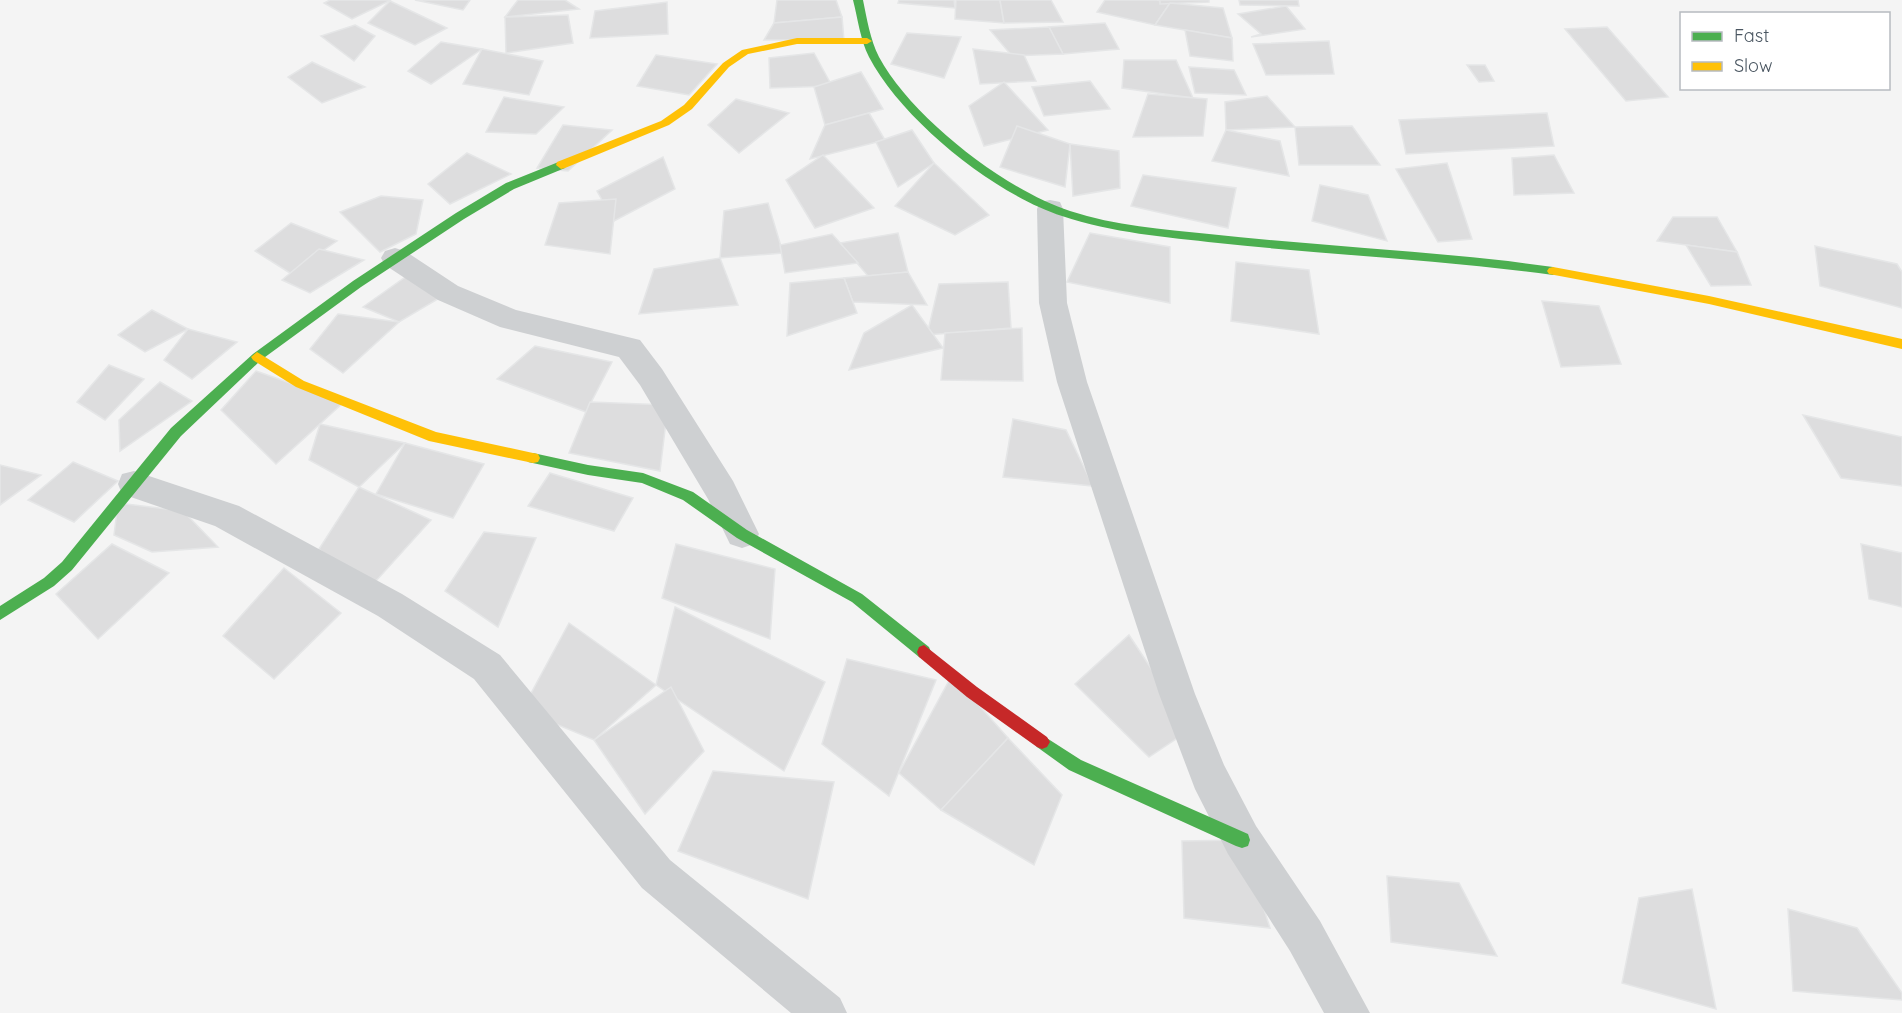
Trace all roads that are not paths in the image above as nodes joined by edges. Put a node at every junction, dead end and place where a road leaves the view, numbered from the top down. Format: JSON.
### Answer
{"nodes":[{"id":1,"x":858,"y":0,"type":"edge"},
{"id":2,"x":867,"y":41,"type":"junction"},
{"id":3,"x":1050,"y":209,"type":"junction"},
{"id":4,"x":395,"y":258,"type":"junction"},
{"id":5,"x":1902,"y":344,"type":"edge"},
{"id":6,"x":257,"y":357,"type":"junction"},
{"id":7,"x":134,"y":484,"type":"junction"},
{"id":8,"x":742,"y":534,"type":"junction"},
{"id":9,"x":0,"y":614,"type":"edge"},
{"id":10,"x":1242,"y":840,"type":"junction"},
{"id":11,"x":825,"y":1013,"type":"edge"},
{"id":12,"x":1348,"y":1013,"type":"edge"}],
"edges":[{"from":1,"to":2,"type":"street"},
{"from":2,"to":3,"type":"street"},
{"from":2,"to":4,"type":"street"},
{"from":3,"to":5,"type":"street"},
{"from":3,"to":10,"type":"street"},
{"from":4,"to":6,"type":"street"},
{"from":4,"to":8,"type":"street"},
{"from":6,"to":7,"type":"street"},
{"from":6,"to":8,"type":"street"},
{"from":7,"to":9,"type":"street"},
{"from":7,"to":11,"type":"street"},
{"from":8,"to":10,"type":"street"},
{"from":10,"to":12,"type":"street"}]}
